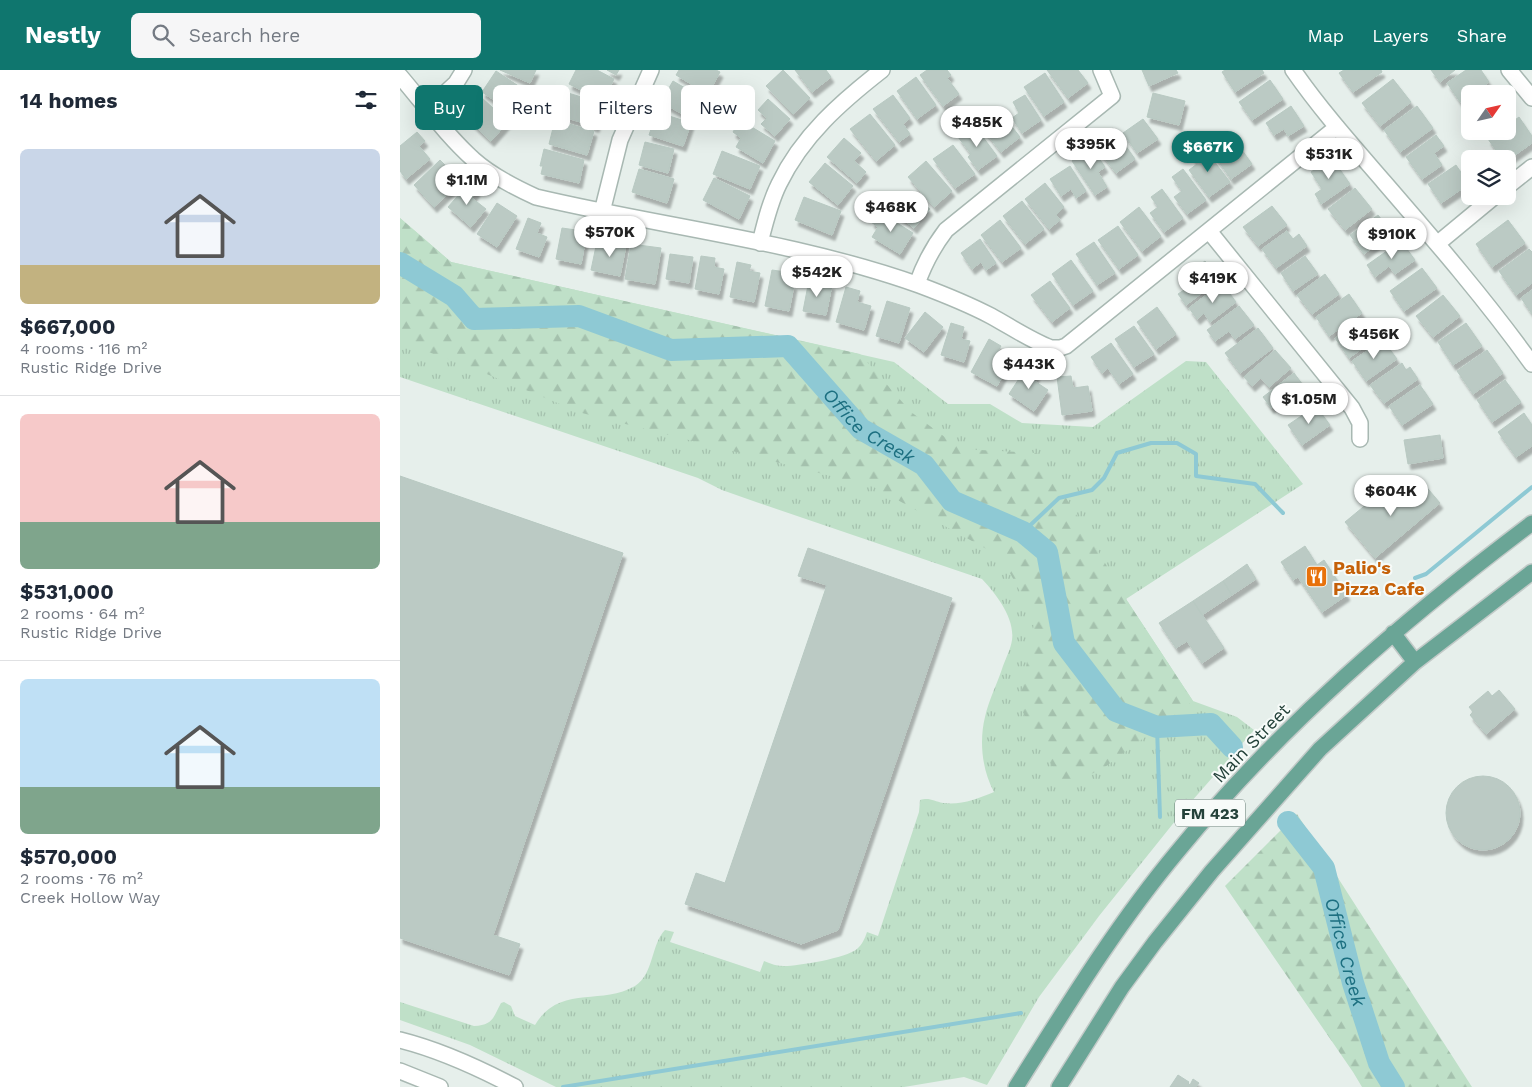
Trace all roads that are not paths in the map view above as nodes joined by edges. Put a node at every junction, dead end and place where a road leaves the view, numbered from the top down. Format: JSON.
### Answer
{"nodes":[{"id":1,"x":464,"y":70,"type":"edge"},
{"id":2,"x":651,"y":70,"type":"edge"},
{"id":3,"x":882,"y":70,"type":"edge"},
{"id":4,"x":1101,"y":70,"type":"edge"},
{"id":5,"x":1293,"y":70,"type":"edge"},
{"id":6,"x":1510,"y":70,"type":"edge"},
{"id":7,"x":400,"y":76,"type":"edge"},
{"id":8,"x":454,"y":85,"type":"edge"},
{"id":9,"x":415,"y":94,"type":"edge"},
{"id":10,"x":1532,"y":98,"type":"edge"},
{"id":11,"x":1337,"y":127,"type":"junction"},
{"id":12,"x":447,"y":130,"type":"edge"},
{"id":13,"x":1532,"y":166,"type":"edge"},
{"id":14,"x":1516,"y":179,"type":"edge"},
{"id":15,"x":1484,"y":205,"type":"edge"},
{"id":16,"x":602,"y":212,"type":"junction"},
{"id":17,"x":1209,"y":231,"type":"junction"},
{"id":18,"x":760,"y":243,"type":"junction"},
{"id":19,"x":1437,"y":244,"type":"junction"},
{"id":20,"x":917,"y":284,"type":"junction"},
{"id":21,"x":1532,"y":364,"type":"edge"},
{"id":22,"x":1360,"y":439,"type":"dead end"},
{"id":23,"x":1532,"y":523,"type":"edge"},
{"id":24,"x":1532,"y":572,"type":"edge"},
{"id":25,"x":1393,"y":633,"type":"junction"},
{"id":26,"x":1415,"y":662,"type":"junction"},
{"id":27,"x":400,"y":1040,"type":"edge"},
{"id":28,"x":400,"y":1070,"type":"edge"},
{"id":29,"x":440,"y":1087,"type":"edge"},
{"id":30,"x":515,"y":1087,"type":"edge"},
{"id":31,"x":1016,"y":1087,"type":"edge"},
{"id":32,"x":1059,"y":1087,"type":"edge"}],
"edges":[{"from":1,"to":8,"type":"street"},
{"from":2,"to":16,"type":"street"},
{"from":3,"to":18,"type":"street"},
{"from":4,"to":20,"type":"street"},
{"from":5,"to":11,"type":"street"},
{"from":6,"to":10,"type":"street"},
{"from":7,"to":9,"type":"street"},
{"from":11,"to":17,"type":"street"},
{"from":11,"to":19,"type":"street"},
{"from":12,"to":16,"type":"street"},
{"from":13,"to":14,"type":"street"},
{"from":15,"to":19,"type":"street"},
{"from":16,"to":18,"type":"street"},
{"from":17,"to":20,"type":"street"},
{"from":17,"to":22,"type":"street"},
{"from":18,"to":20,"type":"street"},
{"from":19,"to":21,"type":"street"},
{"from":23,"to":25,"type":"main road","name":"Main Street","number":"FM 423"},
{"from":24,"to":26,"type":"main road","number":"FM 423"},
{"from":25,"to":26,"type":"main road"},
{"from":25,"to":31,"type":"main road","name":"Main Street","number":"FM 423"},
{"from":26,"to":32,"type":"main road","number":"FM 423"},
{"from":27,"to":30,"type":"street"},
{"from":28,"to":29,"type":"street"}]}
